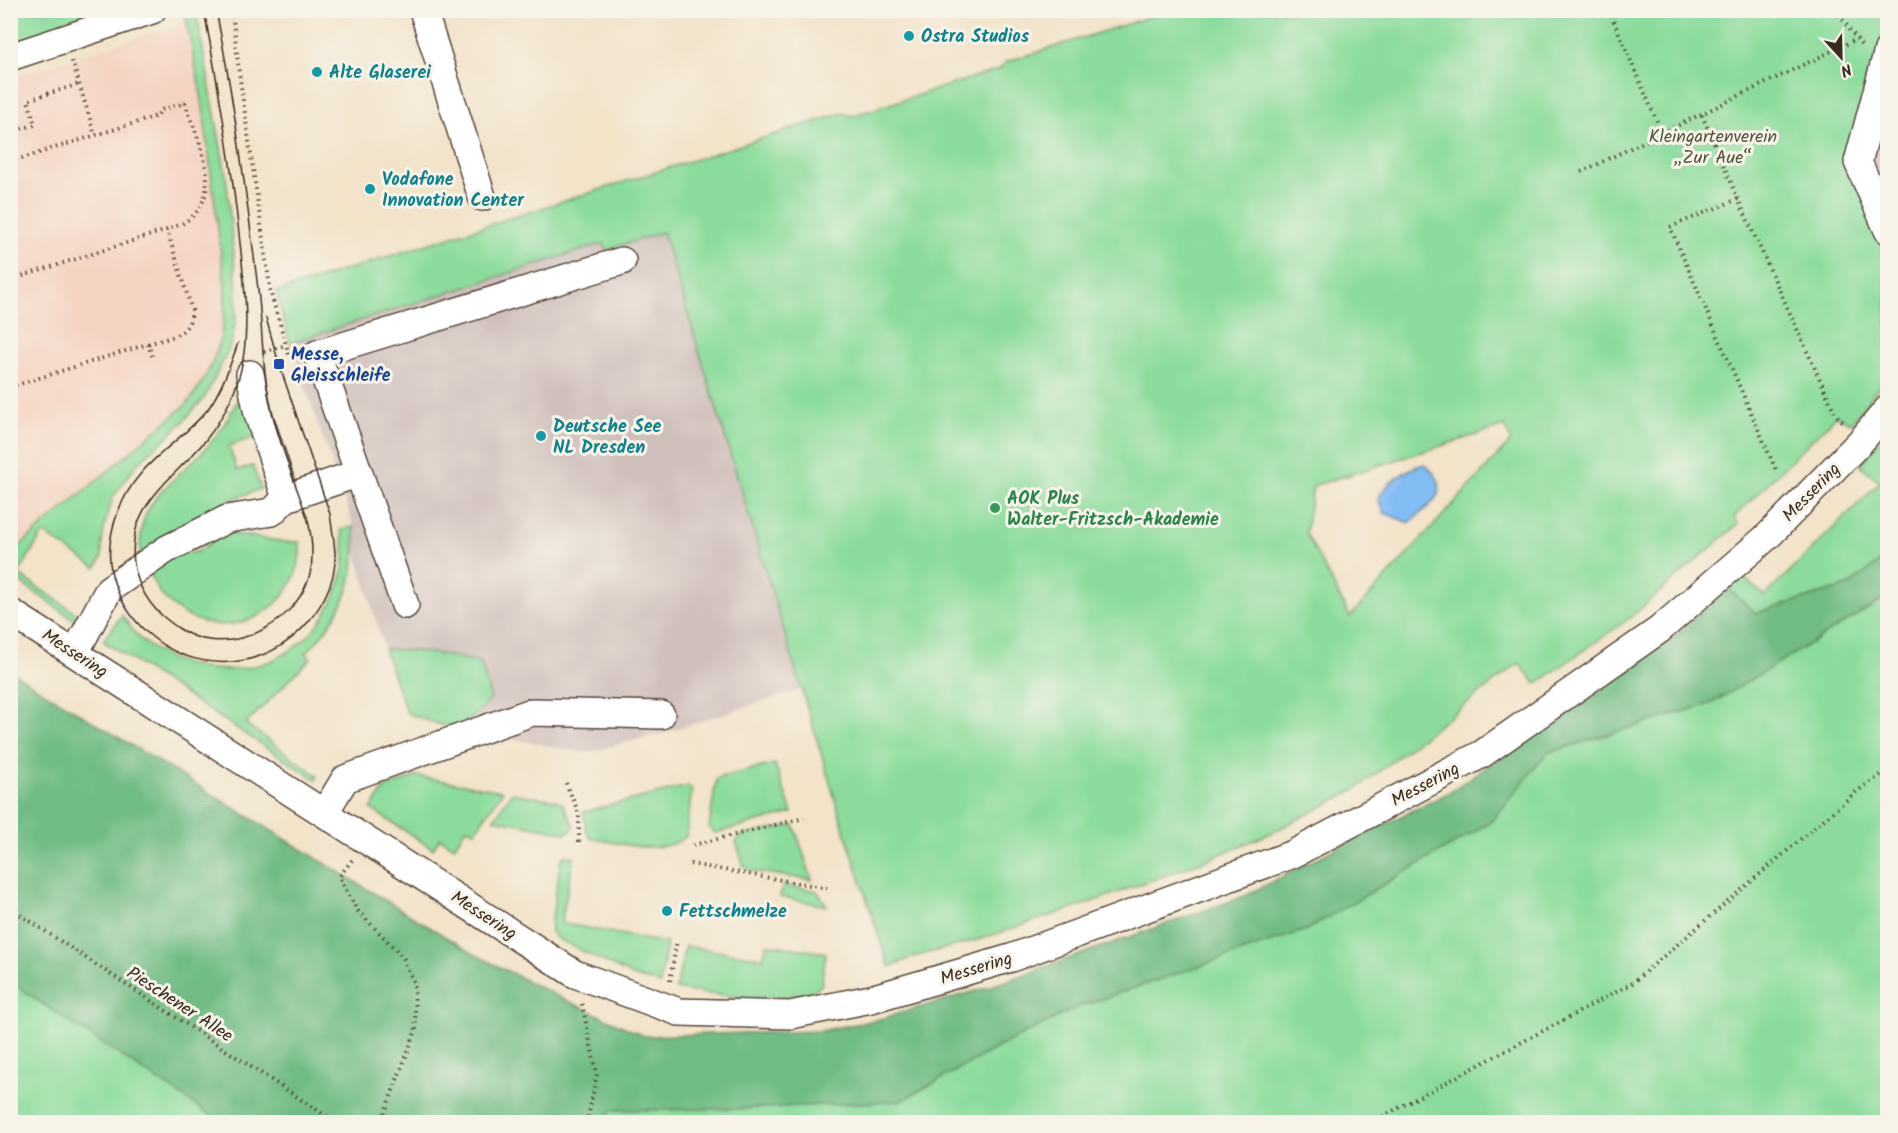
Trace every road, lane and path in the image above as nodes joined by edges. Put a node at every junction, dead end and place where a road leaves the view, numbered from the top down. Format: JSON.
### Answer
{"nodes":[{"id":1,"x":232,"y":10,"type":"edge"},
{"id":2,"x":423,"y":10,"type":"edge"},
{"id":3,"x":1609,"y":10,"type":"edge"},
{"id":4,"x":1836,"y":10,"type":"edge"},
{"id":5,"x":151,"y":11,"type":"edge"},
{"id":6,"x":1857,"y":39,"type":"junction"},
{"id":7,"x":65,"y":40,"type":"junction"},
{"id":8,"x":10,"y":57,"type":"edge"},
{"id":9,"x":1885,"y":59,"type":"edge"},
{"id":10,"x":79,"y":84,"type":"junction"},
{"id":11,"x":1702,"y":115,"type":"junction"},
{"id":12,"x":10,"y":132,"type":"edge"},
{"id":13,"x":1662,"y":133,"type":"junction"},
{"id":14,"x":95,"y":135,"type":"junction"},
{"id":15,"x":10,"y":162,"type":"edge"},
{"id":16,"x":1581,"y":172,"type":"dead end"},
{"id":17,"x":482,"y":197,"type":"dead end"},
{"id":18,"x":1738,"y":199,"type":"junction"},
{"id":19,"x":167,"y":230,"type":"junction"},
{"id":20,"x":1887,"y":230,"type":"edge"},
{"id":21,"x":622,"y":261,"type":"dead end"},
{"id":22,"x":10,"y":280,"type":"edge"},
{"id":23,"x":148,"y":344,"type":"junction"},
{"id":24,"x":152,"y":356,"type":"dead end"},
{"id":25,"x":293,"y":366,"type":"dead end"},
{"id":26,"x":250,"y":374,"type":"dead end"},
{"id":27,"x":10,"y":387,"type":"edge"},
{"id":28,"x":1887,"y":409,"type":"edge"},
{"id":29,"x":1861,"y":441,"type":"junction"},
{"id":30,"x":1776,"y":470,"type":"dead end"},
{"id":31,"x":359,"y":473,"type":"junction"},
{"id":32,"x":286,"y":498,"type":"junction"},
{"id":33,"x":405,"y":605,"type":"dead end"},
{"id":34,"x":10,"y":612,"type":"edge"},
{"id":35,"x":75,"y":653,"type":"junction"},
{"id":36,"x":661,"y":715,"type":"dead end"},
{"id":37,"x":1887,"y":770,"type":"edge"},
{"id":38,"x":566,"y":783,"type":"dead end"},
{"id":39,"x":325,"y":812,"type":"junction"},
{"id":40,"x":804,"y":818,"type":"dead end"},
{"id":41,"x":367,"y":840,"type":"junction"},
{"id":42,"x":693,"y":845,"type":"dead end"},
{"id":43,"x":579,"y":846,"type":"dead end"},
{"id":44,"x":690,"y":864,"type":"dead end"},
{"id":45,"x":827,"y":888,"type":"dead end"},
{"id":46,"x":10,"y":908,"type":"edge"},
{"id":47,"x":677,"y":940,"type":"dead end"},
{"id":48,"x":575,"y":974,"type":"junction"},
{"id":49,"x":666,"y":1007,"type":"junction"},
{"id":50,"x":335,"y":1122,"type":"edge"},
{"id":51,"x":381,"y":1122,"type":"edge"},
{"id":52,"x":587,"y":1122,"type":"edge"},
{"id":53,"x":1372,"y":1122,"type":"edge"}],
"edges":[{"from":1,"to":25,"type":"path"},
{"from":2,"to":17,"type":"street"},
{"from":3,"to":13,"type":"path"},
{"from":4,"to":6,"type":"path"},
{"from":5,"to":7,"type":"street"},
{"from":6,"to":9,"type":"path"},
{"from":6,"to":11,"type":"path"},
{"from":7,"to":8,"type":"street"},
{"from":7,"to":10,"type":"path"},
{"from":9,"to":20,"type":"street"},
{"from":10,"to":12,"type":"path"},
{"from":10,"to":14,"type":"path"},
{"from":11,"to":13,"type":"path"},
{"from":11,"to":18,"type":"path"},
{"from":13,"to":16,"type":"path"},
{"from":14,"to":15,"type":"path"},
{"from":14,"to":19,"type":"path"},
{"from":18,"to":29,"type":"path"},
{"from":18,"to":30,"type":"path"},
{"from":19,"to":22,"type":"path"},
{"from":19,"to":23,"type":"path"},
{"from":21,"to":31,"type":"street"},
{"from":23,"to":24,"type":"path"},
{"from":23,"to":27,"type":"path"},
{"from":26,"to":32,"type":"street"},
{"from":28,"to":29,"type":"street","name":"Messering"},
{"from":29,"to":49,"type":"street","name":"Messering"},
{"from":31,"to":32,"type":"street"},
{"from":31,"to":33,"type":"street"},
{"from":32,"to":35,"type":"street"},
{"from":34,"to":35,"type":"street","name":"Messering"},
{"from":35,"to":39,"type":"street","name":"Messering"},
{"from":36,"to":39,"type":"street"},
{"from":37,"to":53,"type":"path"},
{"from":38,"to":43,"type":"path"},
{"from":39,"to":41,"type":"street","name":"Messering"},
{"from":40,"to":42,"type":"path"},
{"from":41,"to":48,"type":"street","name":"Messering"},
{"from":41,"to":51,"type":"path"},
{"from":44,"to":45,"type":"path"},
{"from":46,"to":50,"type":"path","name":"Pieschener Allee"},
{"from":47,"to":49,"type":"path"},
{"from":48,"to":49,"type":"street","name":"Messering"},
{"from":48,"to":52,"type":"path"}]}
